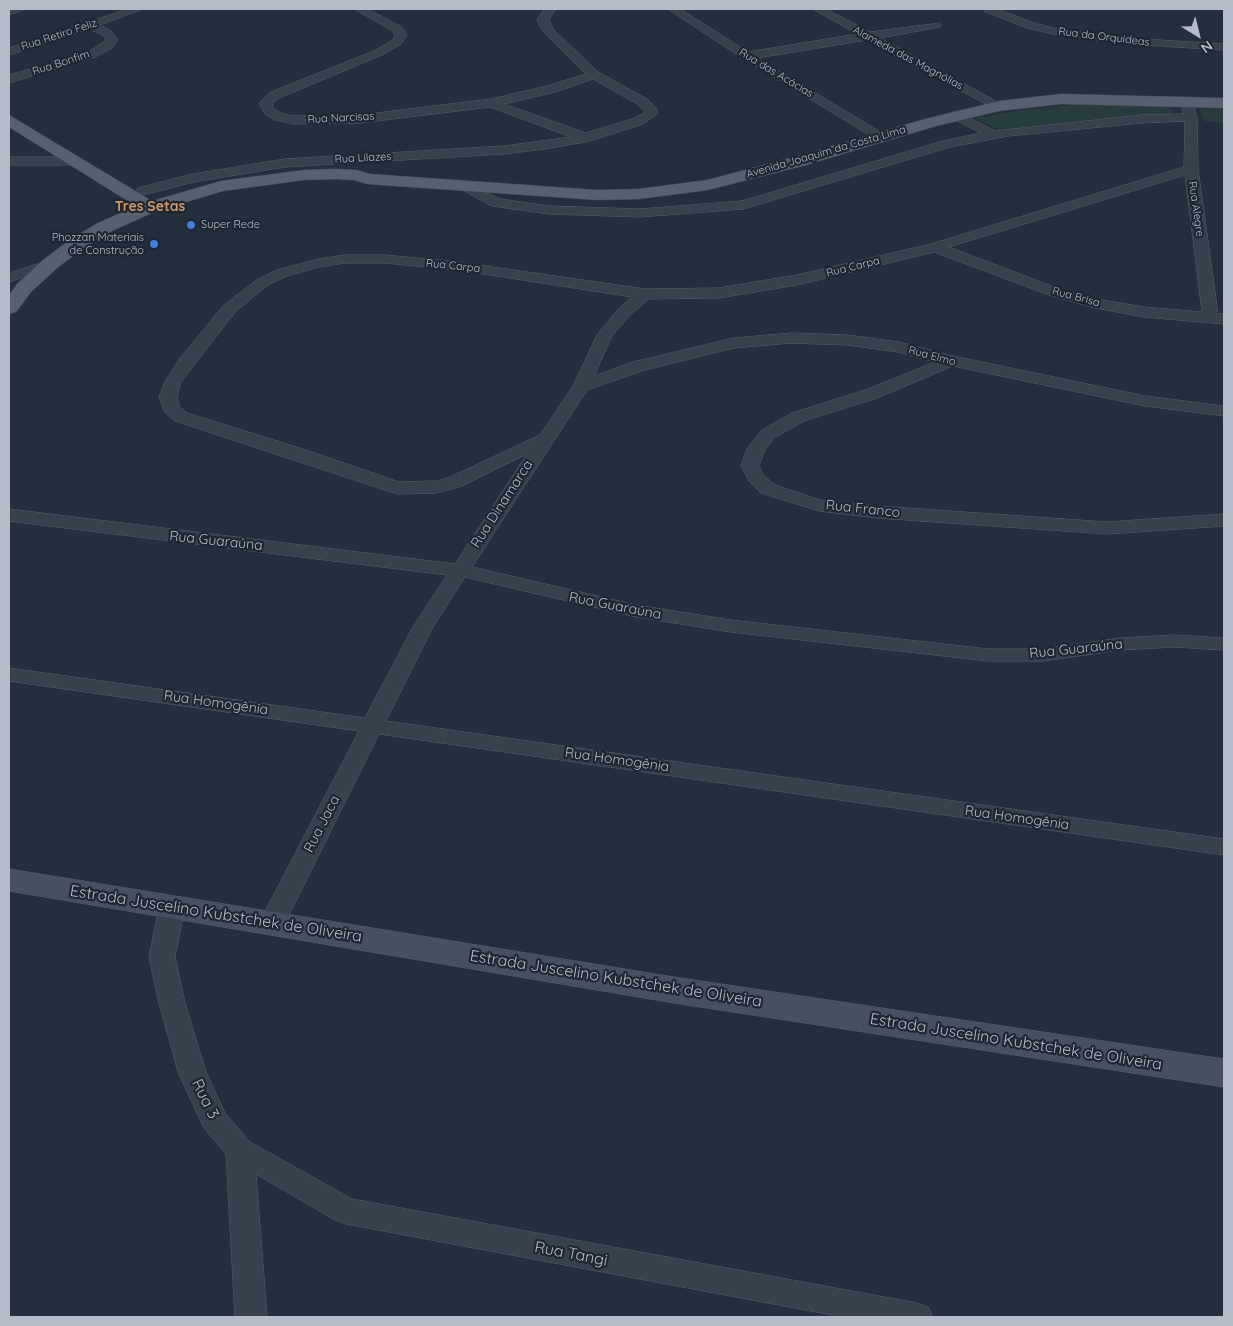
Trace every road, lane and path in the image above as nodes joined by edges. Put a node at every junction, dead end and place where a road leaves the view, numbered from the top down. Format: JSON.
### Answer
{"nodes":[{"id":1,"x":23,"y":9,"type":"edge"},
{"id":2,"x":138,"y":9,"type":"edge"},
{"id":3,"x":359,"y":9,"type":"edge"},
{"id":4,"x":551,"y":9,"type":"edge"},
{"id":5,"x":673,"y":9,"type":"edge"},
{"id":6,"x":818,"y":9,"type":"edge"},
{"id":7,"x":840,"y":9,"type":"edge"},
{"id":8,"x":988,"y":9,"type":"edge"},
{"id":9,"x":9,"y":13,"type":"edge"},
{"id":10,"x":90,"y":25,"type":"junction"},
{"id":11,"x":936,"y":25,"type":"dead end"},
{"id":12,"x":884,"y":32,"type":"junction"},
{"id":13,"x":866,"y":35,"type":"junction"},
{"id":14,"x":1224,"y":47,"type":"edge"},
{"id":15,"x":9,"y":52,"type":"edge"},
{"id":16,"x":746,"y":56,"type":"junction"},
{"id":17,"x":594,"y":75,"type":"junction"},
{"id":18,"x":9,"y":80,"type":"edge"},
{"id":19,"x":491,"y":102,"type":"junction"},
{"id":20,"x":1020,"y":103,"type":"junction"},
{"id":21,"x":1224,"y":103,"type":"edge"},
{"id":22,"x":999,"y":106,"type":"junction"},
{"id":23,"x":1188,"y":109,"type":"junction"},
{"id":24,"x":956,"y":115,"type":"junction"},
{"id":25,"x":9,"y":120,"type":"edge"},
{"id":26,"x":994,"y":135,"type":"junction"},
{"id":27,"x":881,"y":136,"type":"junction"},
{"id":28,"x":585,"y":138,"type":"junction"},
{"id":29,"x":9,"y":161,"type":"edge"},
{"id":30,"x":76,"y":161,"type":"junction"},
{"id":31,"x":1190,"y":169,"type":"junction"},
{"id":32,"x":460,"y":185,"type":"junction"},
{"id":33,"x":124,"y":190,"type":"junction"},
{"id":34,"x":202,"y":196,"type":"junction"},
{"id":35,"x":146,"y":199,"type":"junction"},
{"id":36,"x":135,"y":226,"type":"junction"},
{"id":37,"x":105,"y":227,"type":"junction"},
{"id":38,"x":934,"y":246,"type":"junction"},
{"id":39,"x":50,"y":264,"type":"junction"},
{"id":40,"x":9,"y":278,"type":"edge"},
{"id":41,"x":56,"y":284,"type":"dead end"},
{"id":42,"x":645,"y":294,"type":"junction"},
{"id":43,"x":38,"y":300,"type":"dead end"},
{"id":44,"x":9,"y":308,"type":"edge"},
{"id":45,"x":9,"y":318,"type":"edge"},
{"id":46,"x":1218,"y":318,"type":"edge"},
{"id":47,"x":598,"y":352,"type":"junction"},
{"id":48,"x":951,"y":361,"type":"junction"},
{"id":49,"x":638,"y":366,"type":"junction"},
{"id":50,"x":581,"y":386,"type":"junction"},
{"id":51,"x":1224,"y":411,"type":"edge"},
{"id":52,"x":545,"y":439,"type":"junction"},
{"id":53,"x":9,"y":515,"type":"edge"},
{"id":54,"x":1224,"y":520,"type":"edge"},
{"id":55,"x":459,"y":570,"type":"junction"},
{"id":56,"x":1224,"y":644,"type":"edge"},
{"id":57,"x":9,"y":674,"type":"edge"},
{"id":58,"x":372,"y":725,"type":"junction"},
{"id":59,"x":1224,"y":848,"type":"edge"},
{"id":60,"x":9,"y":880,"type":"edge"},
{"id":61,"x":172,"y":907,"type":"junction"},
{"id":62,"x":272,"y":923,"type":"junction"},
{"id":63,"x":1224,"y":1073,"type":"edge"},
{"id":64,"x":240,"y":1150,"type":"junction"},
{"id":65,"x":251,"y":1317,"type":"edge"},
{"id":66,"x":916,"y":1317,"type":"edge"}],
"edges":[{"from":1,"to":9,"type":"lane"},
{"from":2,"to":10,"type":"street","name":"Rua Retiro Feliz"},
{"from":3,"to":19,"type":"street","name":"Rua Narcisas"},
{"from":4,"to":17,"type":"street"},
{"from":5,"to":16,"type":"street","name":"Rua das Acácias"},
{"from":6,"to":13,"type":"street","name":"Alameda das Magnólias"},
{"from":7,"to":12,"type":"street","name":"Alameda das Magnólias"},
{"from":8,"to":14,"type":"street","name":"Rua da Orquideas"},
{"from":10,"to":15,"type":"street","name":"Rua Retiro Feliz"},
{"from":10,"to":18,"type":"street","name":"Rua Bonfim"},
{"from":11,"to":12,"type":"street"},
{"from":12,"to":13,"type":"street"},
{"from":12,"to":20,"type":"street","name":"Alameda das Magnólias"},
{"from":13,"to":16,"type":"street"},
{"from":13,"to":22,"type":"street","name":"Alameda das Magnólias"},
{"from":16,"to":27,"type":"street","name":"Rua das Acácias"},
{"from":17,"to":19,"type":"street","name":"Rua Narcisas"},
{"from":17,"to":28,"type":"street","name":"Rua Lilazes"},
{"from":19,"to":28,"type":"street"},
{"from":20,"to":22,"type":"main road","name":"Avenida Joaquim da Costa Lima"},
{"from":20,"to":23,"type":"main road","name":"Avenida Joaquim da Costa Lima"},
{"from":21,"to":23,"type":"main road","name":"Avenida Joaquim da Costa Lima"},
{"from":22,"to":24,"type":"main road","name":"Avenida Joaquim da Costa Lima"},
{"from":23,"to":26,"type":"street"},
{"from":23,"to":31,"type":"street","name":"Rua Alegre"},
{"from":24,"to":26,"type":"street"},
{"from":24,"to":27,"type":"main road","name":"Avenida Joaquim da Costa Lima"},
{"from":25,"to":30,"type":"main road"},
{"from":26,"to":32,"type":"street"},
{"from":27,"to":32,"type":"main road","name":"Avenida Joaquim da Costa Lima"},
{"from":28,"to":35,"type":"street","name":"Rua Lilazes"},
{"from":29,"to":30,"type":"street"},
{"from":30,"to":33,"type":"main road"},
{"from":31,"to":38,"type":"street","name":"Rua Carpa"},
{"from":31,"to":46,"type":"street","name":"Rua Alegre"},
{"from":32,"to":34,"type":"main road","name":"Avenida Joaquim da Costa Lima"},
{"from":33,"to":35,"type":"main road"},
{"from":33,"to":37,"type":"main road"},
{"from":34,"to":35,"type":"main road"},
{"from":34,"to":36,"type":"main road","name":"Avenida Joaquim da Costa Lima"},
{"from":35,"to":36,"type":"main road"},
{"from":35,"to":37,"type":"main road"},
{"from":36,"to":41,"type":"main road","name":"Avenida Joaquim da Costa Lima"},
{"from":37,"to":39,"type":"main road"},
{"from":38,"to":42,"type":"street","name":"Rua Carpa"},
{"from":38,"to":46,"type":"street","name":"Rua Brisa"},
{"from":39,"to":40,"type":"street"},
{"from":39,"to":44,"type":"main road"},
{"from":42,"to":47,"type":"street","name":"Rua Dinamarca"},
{"from":42,"to":52,"type":"street","name":"Rua Carpa"},
{"from":43,"to":45,"type":"main road"},
{"from":47,"to":49,"type":"street"},
{"from":47,"to":50,"type":"street","name":"Rua Dinamarca"},
{"from":48,"to":49,"type":"street","name":"Rua Elmo"},
{"from":48,"to":51,"type":"street","name":"Rua Elmo"},
{"from":48,"to":54,"type":"street","name":"Rua Franco"},
{"from":49,"to":50,"type":"street","name":"Rua Elmo"},
{"from":50,"to":52,"type":"street","name":"Rua Dinamarca"},
{"from":52,"to":55,"type":"street","name":"Rua Dinamarca"},
{"from":53,"to":55,"type":"street","name":"Rua Guaraúna"},
{"from":55,"to":56,"type":"street","name":"Rua Guaraúna"},
{"from":55,"to":58,"type":"street","name":"Rua Dinamarca"},
{"from":57,"to":58,"type":"street","name":"Rua Homogênia"},
{"from":58,"to":59,"type":"street","name":"Rua Homogênia"},
{"from":58,"to":62,"type":"street","name":"Rua Jaca"},
{"from":60,"to":61,"type":"street","name":"Estrada Juscelino Kubstchek de Oliveira"},
{"from":61,"to":62,"type":"street","name":"Estrada Juscelino Kubstchek de Oliveira"},
{"from":61,"to":64,"type":"street","name":"Rua 3"},
{"from":62,"to":63,"type":"street","name":"Estrada Juscelino Kubstchek de Oliveira"},
{"from":64,"to":65,"type":"street"},
{"from":64,"to":66,"type":"street","name":"Rua Tangi"}]}
